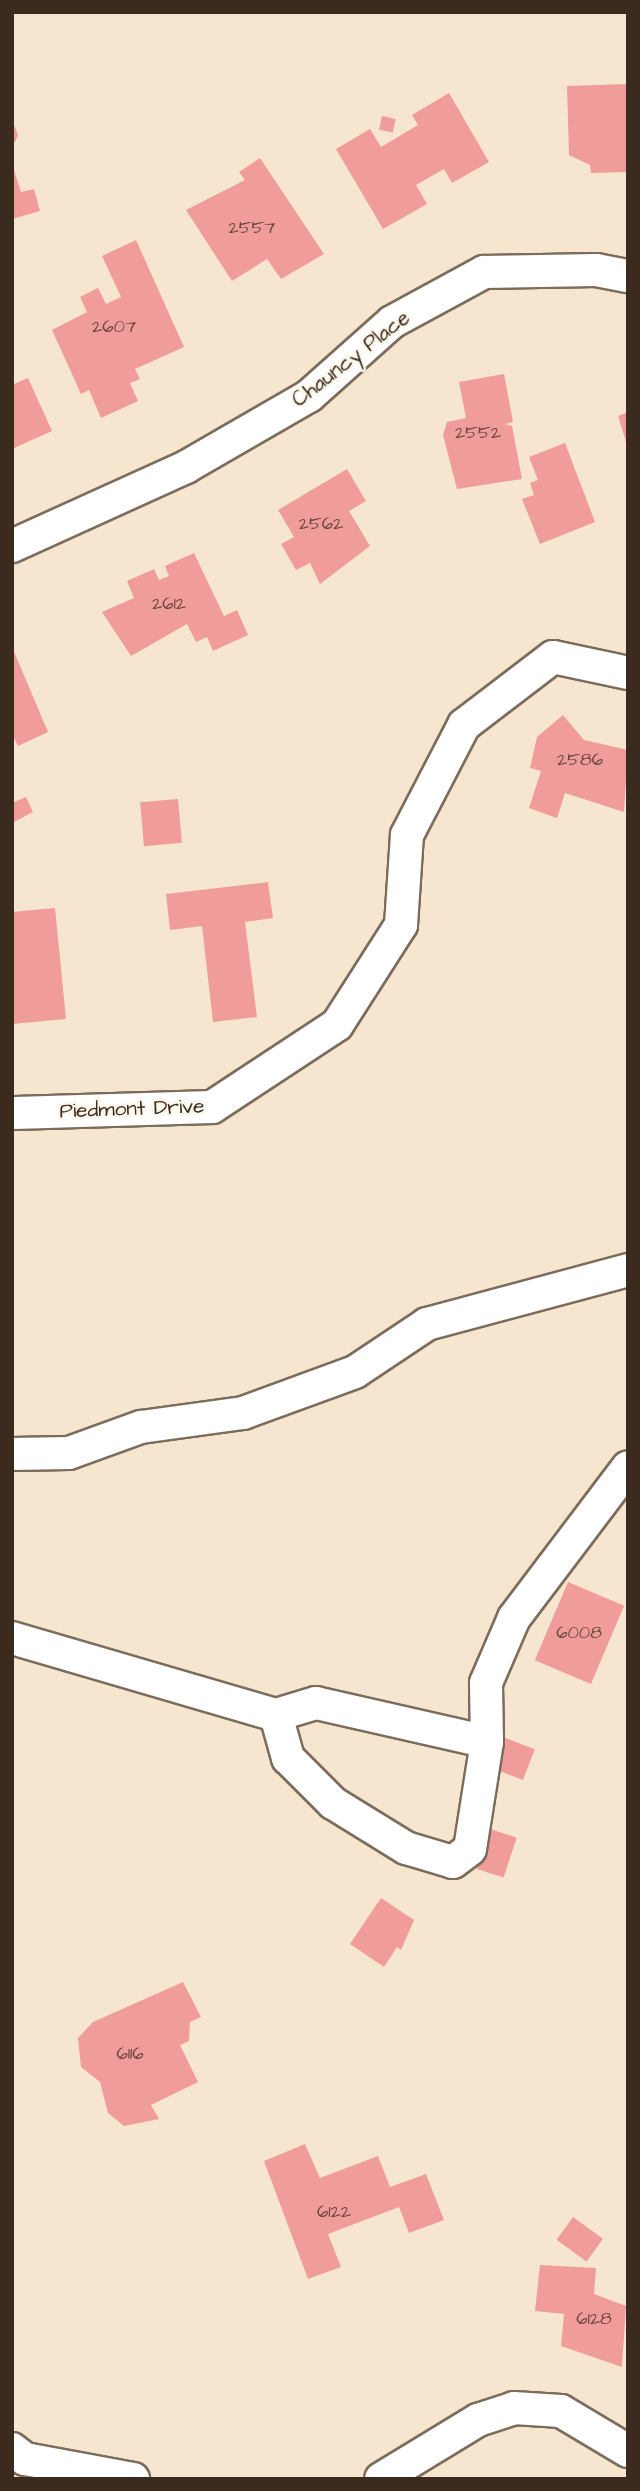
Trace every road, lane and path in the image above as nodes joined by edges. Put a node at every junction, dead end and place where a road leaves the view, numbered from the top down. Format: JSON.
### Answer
{"nodes":[{"id":1,"x":628,"y":276,"type":"edge"},
{"id":2,"x":12,"y":546,"type":"edge"},
{"id":3,"x":628,"y":673,"type":"edge"},
{"id":4,"x":12,"y":1112,"type":"edge"},
{"id":5,"x":628,"y":1270,"type":"edge"},
{"id":6,"x":12,"y":1454,"type":"edge"},
{"id":7,"x":628,"y":1467,"type":"edge"},
{"id":8,"x":12,"y":1638,"type":"edge"},
{"id":9,"x":276,"y":1715,"type":"junction"},
{"id":10,"x":487,"y":1742,"type":"junction"},
{"id":11,"x":628,"y":2451,"type":"edge"},
{"id":12,"x":21,"y":2462,"type":"edge"},
{"id":13,"x":133,"y":2479,"type":"edge"},
{"id":14,"x":381,"y":2479,"type":"edge"}],
"edges":[{"from":1,"to":2,"type":"street","name":"Chauncy Place"},
{"from":3,"to":4,"type":"street","name":"Piedmont Drive"},
{"from":5,"to":6,"type":"street"},
{"from":7,"to":10,"type":"street"},
{"from":8,"to":9,"type":"street"},
{"from":9,"to":10,"type":"street"},
{"from":9,"to":10,"type":"street"},
{"from":11,"to":14,"type":"street"},
{"from":12,"to":13,"type":"street"}]}
